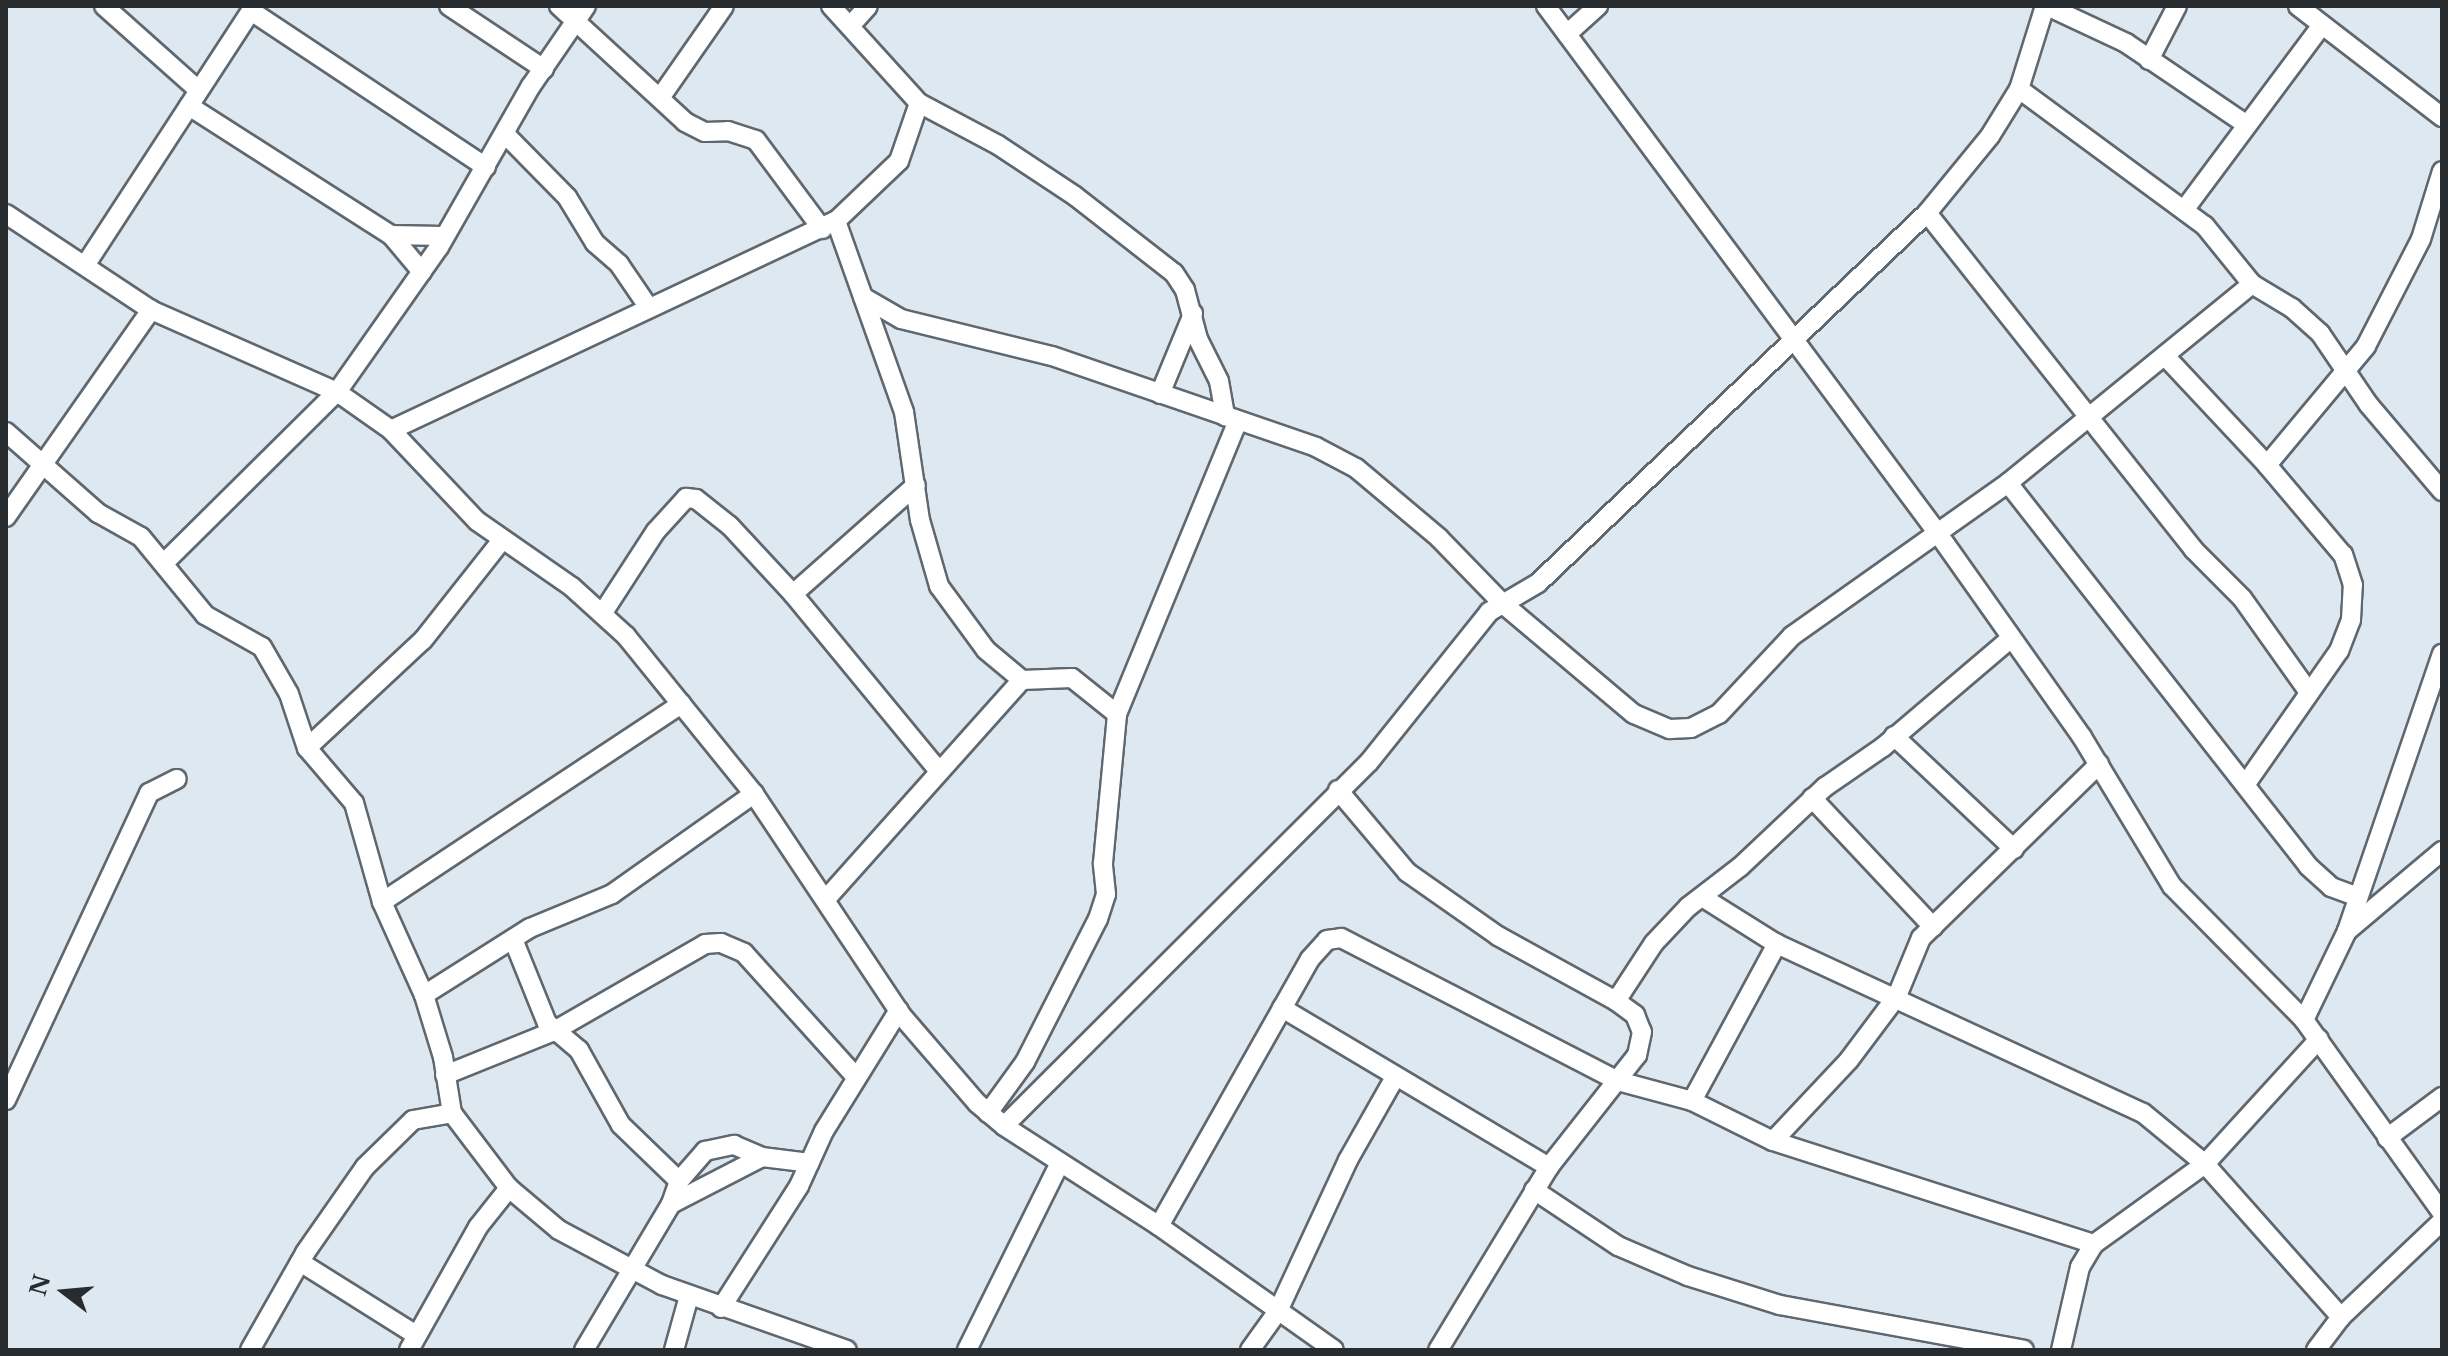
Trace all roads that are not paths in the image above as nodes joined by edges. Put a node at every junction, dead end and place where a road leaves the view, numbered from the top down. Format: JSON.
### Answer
{"nodes":[{"id":1,"x":104,"y":6,"type":"edge"},
{"id":2,"x":449,"y":6,"type":"edge"},
{"id":3,"x":559,"y":6,"type":"edge"},
{"id":4,"x":724,"y":6,"type":"edge"},
{"id":5,"x":831,"y":6,"type":"edge"},
{"id":6,"x":868,"y":6,"type":"edge"},
{"id":7,"x":1546,"y":6,"type":"edge"},
{"id":8,"x":1598,"y":6,"type":"edge"},
{"id":9,"x":2046,"y":6,"type":"edge"},
{"id":10,"x":2177,"y":6,"type":"edge"},
{"id":11,"x":2298,"y":6,"type":"edge"},
{"id":12,"x":253,"y":9,"type":"edge"},
{"id":13,"x":582,"y":14,"type":"edge"},
{"id":14,"x":851,"y":25,"type":"junction"},
{"id":15,"x":2322,"y":25,"type":"junction"},
{"id":16,"x":1567,"y":34,"type":"junction"},
{"id":17,"x":2149,"y":60,"type":"junction"},
{"id":18,"x":544,"y":69,"type":"junction"},
{"id":19,"x":2019,"y":89,"type":"junction"},
{"id":20,"x":662,"y":95,"type":"junction"},
{"id":21,"x":193,"y":98,"type":"junction"},
{"id":22,"x":919,"y":103,"type":"junction"},
{"id":23,"x":2442,"y":117,"type":"edge"},
{"id":24,"x":2247,"y":125,"type":"junction"},
{"id":25,"x":506,"y":135,"type":"junction"},
{"id":26,"x":486,"y":167,"type":"junction"},
{"id":27,"x":2442,"y":171,"type":"edge"},
{"id":28,"x":2184,"y":210,"type":"junction"},
{"id":29,"x":1927,"y":213,"type":"junction"},
{"id":30,"x":6,"y":214,"type":"edge"},
{"id":31,"x":829,"y":225,"type":"junction"},
{"id":32,"x":391,"y":235,"type":"junction"},
{"id":33,"x":443,"y":236,"type":"junction"},
{"id":34,"x":86,"y":264,"type":"junction"},
{"id":35,"x":422,"y":272,"type":"junction"},
{"id":36,"x":2252,"y":284,"type":"junction"},
{"id":37,"x":863,"y":297,"type":"junction"},
{"id":38,"x":649,"y":308,"type":"junction"},
{"id":39,"x":151,"y":310,"type":"junction"},
{"id":40,"x":1193,"y":314,"type":"junction"},
{"id":41,"x":1794,"y":342,"type":"junction"},
{"id":42,"x":2166,"y":357,"type":"junction"},
{"id":43,"x":2343,"y":371,"type":"junction"},
{"id":44,"x":337,"y":392,"type":"junction"},
{"id":45,"x":1160,"y":394,"type":"junction"},
{"id":46,"x":2086,"y":415,"type":"junction"},
{"id":47,"x":1232,"y":419,"type":"junction"},
{"id":48,"x":391,"y":430,"type":"junction"},
{"id":49,"x":6,"y":432,"type":"edge"},
{"id":50,"x":2267,"y":465,"type":"junction"},
{"id":51,"x":44,"y":467,"type":"junction"},
{"id":52,"x":2008,"y":483,"type":"junction"},
{"id":53,"x":916,"y":485,"type":"junction"},
{"id":54,"x":2442,"y":491,"type":"edge"},
{"id":55,"x":6,"y":517,"type":"edge"},
{"id":56,"x":1939,"y":535,"type":"junction"},
{"id":57,"x":502,"y":540,"type":"junction"},
{"id":58,"x":165,"y":562,"type":"junction"},
{"id":59,"x":793,"y":594,"type":"junction"},
{"id":60,"x":1502,"y":603,"type":"junction"},
{"id":61,"x":602,"y":614,"type":"junction"},
{"id":62,"x":2011,"y":638,"type":"junction"},
{"id":63,"x":2442,"y":654,"type":"edge"},
{"id":64,"x":1022,"y":680,"type":"junction"},
{"id":65,"x":2308,"y":691,"type":"junction"},
{"id":66,"x":681,"y":704,"type":"junction"},
{"id":67,"x":1117,"y":714,"type":"junction"},
{"id":68,"x":1894,"y":736,"type":"junction"},
{"id":69,"x":307,"y":748,"type":"junction"},
{"id":70,"x":2099,"y":764,"type":"junction"},
{"id":71,"x":939,"y":771,"type":"junction"},
{"id":72,"x":177,"y":779,"type":"dead end"},
{"id":73,"x":2245,"y":785,"type":"junction"},
{"id":74,"x":1338,"y":790,"type":"junction"},
{"id":75,"x":754,"y":794,"type":"junction"},
{"id":76,"x":1812,"y":798,"type":"junction"},
{"id":77,"x":2014,"y":849,"type":"junction"},
{"id":78,"x":2442,"y":851,"type":"edge"},
{"id":79,"x":1702,"y":897,"type":"junction"},
{"id":80,"x":2358,"y":897,"type":"junction"},
{"id":81,"x":826,"y":899,"type":"junction"},
{"id":82,"x":382,"y":902,"type":"junction"},
{"id":83,"x":1933,"y":927,"type":"junction"},
{"id":84,"x":2347,"y":931,"type":"junction"},
{"id":85,"x":513,"y":939,"type":"junction"},
{"id":86,"x":1777,"y":944,"type":"junction"},
{"id":87,"x":424,"y":995,"type":"junction"},
{"id":88,"x":1897,"y":996,"type":"junction"},
{"id":89,"x":1616,"y":1001,"type":"junction"},
{"id":90,"x":1282,"y":1008,"type":"junction"},
{"id":91,"x":899,"y":1010,"type":"junction"},
{"id":92,"x":2304,"y":1020,"type":"junction"},
{"id":93,"x":554,"y":1031,"type":"junction"},
{"id":94,"x":2319,"y":1039,"type":"junction"},
{"id":95,"x":445,"y":1075,"type":"junction"},
{"id":96,"x":856,"y":1077,"type":"junction"},
{"id":97,"x":1394,"y":1079,"type":"junction"},
{"id":98,"x":1618,"y":1081,"type":"junction"},
{"id":99,"x":2442,"y":1097,"type":"edge"},
{"id":100,"x":6,"y":1100,"type":"edge"},
{"id":101,"x":1692,"y":1101,"type":"junction"},
{"id":102,"x":452,"y":1113,"type":"junction"},
{"id":103,"x":988,"y":1113,"type":"junction"},
{"id":104,"x":1004,"y":1126,"type":"junction"},
{"id":105,"x":2387,"y":1138,"type":"junction"},
{"id":106,"x":1773,"y":1141,"type":"junction"},
{"id":107,"x":762,"y":1157,"type":"junction"},
{"id":108,"x":810,"y":1163,"type":"junction"},
{"id":109,"x":1060,"y":1163,"type":"junction"},
{"id":110,"x":2205,"y":1164,"type":"junction"},
{"id":111,"x":1549,"y":1167,"type":"junction"},
{"id":112,"x":679,"y":1181,"type":"junction"},
{"id":113,"x":509,"y":1188,"type":"junction"},
{"id":114,"x":1534,"y":1190,"type":"junction"},
{"id":115,"x":671,"y":1204,"type":"junction"},
{"id":116,"x":2442,"y":1213,"type":"edge"},
{"id":117,"x":2442,"y":1221,"type":"edge"},
{"id":118,"x":1159,"y":1226,"type":"junction"},
{"id":119,"x":2094,"y":1244,"type":"junction"},
{"id":120,"x":300,"y":1262,"type":"junction"},
{"id":121,"x":630,"y":1269,"type":"junction"},
{"id":122,"x":689,"y":1296,"type":"junction"},
{"id":123,"x":721,"y":1308,"type":"junction"},
{"id":124,"x":1278,"y":1311,"type":"junction"},
{"id":125,"x":2341,"y":1317,"type":"junction"},
{"id":126,"x":412,"y":1342,"type":"edge"},
{"id":127,"x":250,"y":1350,"type":"edge"},
{"id":128,"x":584,"y":1350,"type":"edge"},
{"id":129,"x":674,"y":1350,"type":"edge"},
{"id":130,"x":847,"y":1350,"type":"edge"},
{"id":131,"x":967,"y":1350,"type":"edge"},
{"id":132,"x":1250,"y":1350,"type":"edge"},
{"id":133,"x":1334,"y":1350,"type":"edge"},
{"id":134,"x":1438,"y":1350,"type":"edge"},
{"id":135,"x":2024,"y":1350,"type":"edge"},
{"id":136,"x":2061,"y":1350,"type":"edge"},
{"id":137,"x":2316,"y":1350,"type":"edge"}],
"edges":[{"from":1,"to":21,"type":"street"},
{"from":2,"to":18,"type":"street"},
{"from":3,"to":13,"type":"street"},
{"from":4,"to":20,"type":"street"},
{"from":5,"to":14,"type":"street"},
{"from":6,"to":14,"type":"street"},
{"from":7,"to":16,"type":"street"},
{"from":8,"to":16,"type":"street"},
{"from":9,"to":17,"type":"street"},
{"from":9,"to":19,"type":"street"},
{"from":10,"to":17,"type":"street"},
{"from":11,"to":15,"type":"street"},
{"from":12,"to":21,"type":"street"},
{"from":12,"to":26,"type":"street"},
{"from":13,"to":18,"type":"street"},
{"from":13,"to":20,"type":"street"},
{"from":14,"to":22,"type":"street"},
{"from":15,"to":23,"type":"street"},
{"from":15,"to":24,"type":"street"},
{"from":16,"to":41,"type":"street"},
{"from":17,"to":24,"type":"street"},
{"from":18,"to":25,"type":"street"},
{"from":19,"to":28,"type":"street"},
{"from":19,"to":29,"type":"street"},
{"from":20,"to":31,"type":"street"},
{"from":21,"to":32,"type":"street"},
{"from":21,"to":34,"type":"street"},
{"from":22,"to":31,"type":"street"},
{"from":22,"to":40,"type":"street"},
{"from":24,"to":28,"type":"street"},
{"from":25,"to":26,"type":"street"},
{"from":25,"to":38,"type":"street"},
{"from":26,"to":33,"type":"street"},
{"from":27,"to":43,"type":"street"},
{"from":28,"to":36,"type":"street"},
{"from":29,"to":41,"type":"street"},
{"from":29,"to":46,"type":"street"},
{"from":30,"to":34,"type":"street"},
{"from":31,"to":37,"type":"street"},
{"from":31,"to":38,"type":"street"},
{"from":32,"to":33,"type":"street"},
{"from":32,"to":35,"type":"street"},
{"from":33,"to":35,"type":"street"},
{"from":34,"to":39,"type":"street"},
{"from":35,"to":44,"type":"street"},
{"from":36,"to":42,"type":"street"},
{"from":36,"to":43,"type":"street"},
{"from":37,"to":45,"type":"street"},
{"from":37,"to":53,"type":"street"},
{"from":38,"to":48,"type":"street"},
{"from":39,"to":44,"type":"street"},
{"from":39,"to":51,"type":"street"},
{"from":40,"to":45,"type":"street"},
{"from":40,"to":47,"type":"street"},
{"from":41,"to":56,"type":"street"},
{"from":41,"to":60,"type":"street"},
{"from":42,"to":46,"type":"street"},
{"from":42,"to":50,"type":"street"},
{"from":43,"to":50,"type":"street"},
{"from":43,"to":54,"type":"street"},
{"from":44,"to":48,"type":"street"},
{"from":44,"to":58,"type":"street"},
{"from":45,"to":47,"type":"street"},
{"from":46,"to":52,"type":"street"},
{"from":46,"to":65,"type":"street"},
{"from":47,"to":60,"type":"street"},
{"from":47,"to":67,"type":"street"},
{"from":48,"to":57,"type":"street"},
{"from":49,"to":51,"type":"street"},
{"from":50,"to":65,"type":"street"},
{"from":51,"to":55,"type":"street"},
{"from":51,"to":58,"type":"street"},
{"from":52,"to":56,"type":"street"},
{"from":52,"to":73,"type":"street"},
{"from":53,"to":59,"type":"street"},
{"from":53,"to":64,"type":"street"},
{"from":56,"to":60,"type":"street"},
{"from":56,"to":62,"type":"street"},
{"from":57,"to":61,"type":"street"},
{"from":57,"to":69,"type":"street"},
{"from":58,"to":69,"type":"street"},
{"from":59,"to":61,"type":"street"},
{"from":59,"to":71,"type":"street"},
{"from":60,"to":74,"type":"street"},
{"from":61,"to":66,"type":"street"},
{"from":62,"to":68,"type":"street"},
{"from":62,"to":70,"type":"street"},
{"from":63,"to":80,"type":"street"},
{"from":64,"to":67,"type":"street"},
{"from":64,"to":71,"type":"street"},
{"from":65,"to":73,"type":"street"},
{"from":66,"to":75,"type":"street"},
{"from":66,"to":82,"type":"street"},
{"from":67,"to":103,"type":"street"},
{"from":68,"to":76,"type":"street"},
{"from":68,"to":77,"type":"street"},
{"from":69,"to":82,"type":"street"},
{"from":70,"to":77,"type":"street"},
{"from":70,"to":92,"type":"street"},
{"from":71,"to":81,"type":"street"},
{"from":72,"to":100,"type":"street"},
{"from":73,"to":80,"type":"street"},
{"from":74,"to":89,"type":"street"},
{"from":74,"to":104,"type":"street"},
{"from":75,"to":81,"type":"street"},
{"from":75,"to":85,"type":"street"},
{"from":76,"to":79,"type":"street"},
{"from":76,"to":83,"type":"street"},
{"from":77,"to":83,"type":"street"},
{"from":78,"to":84,"type":"street"},
{"from":79,"to":86,"type":"street"},
{"from":79,"to":89,"type":"street"},
{"from":80,"to":84,"type":"street"},
{"from":81,"to":91,"type":"street"},
{"from":82,"to":87,"type":"street"},
{"from":83,"to":88,"type":"street"},
{"from":84,"to":92,"type":"street"},
{"from":85,"to":87,"type":"street"},
{"from":85,"to":93,"type":"street"},
{"from":86,"to":88,"type":"street"},
{"from":86,"to":101,"type":"street"},
{"from":87,"to":95,"type":"street"},
{"from":88,"to":106,"type":"street"},
{"from":88,"to":110,"type":"street"},
{"from":89,"to":98,"type":"street"},
{"from":90,"to":97,"type":"street"},
{"from":90,"to":98,"type":"street"},
{"from":90,"to":118,"type":"street"},
{"from":91,"to":96,"type":"street"},
{"from":91,"to":103,"type":"street"},
{"from":92,"to":94,"type":"street"},
{"from":93,"to":95,"type":"street"},
{"from":93,"to":96,"type":"street"},
{"from":93,"to":112,"type":"street"},
{"from":94,"to":105,"type":"street"},
{"from":94,"to":110,"type":"street"},
{"from":95,"to":102,"type":"street"},
{"from":96,"to":108,"type":"street"},
{"from":97,"to":111,"type":"street"},
{"from":97,"to":124,"type":"street"},
{"from":98,"to":101,"type":"street"},
{"from":98,"to":111,"type":"street"},
{"from":99,"to":105,"type":"street"},
{"from":101,"to":106,"type":"street"},
{"from":102,"to":113,"type":"street"},
{"from":102,"to":120,"type":"street"},
{"from":103,"to":104,"type":"street"},
{"from":104,"to":109,"type":"street"},
{"from":105,"to":116,"type":"street"},
{"from":106,"to":119,"type":"street"},
{"from":107,"to":108,"type":"street"},
{"from":107,"to":112,"type":"street"},
{"from":107,"to":115,"type":"street"},
{"from":108,"to":123,"type":"street"},
{"from":109,"to":118,"type":"street"},
{"from":109,"to":131,"type":"street"},
{"from":110,"to":119,"type":"street"},
{"from":110,"to":125,"type":"street"},
{"from":111,"to":114,"type":"street"},
{"from":112,"to":115,"type":"street"},
{"from":113,"to":121,"type":"street"},
{"from":113,"to":126,"type":"street"},
{"from":114,"to":134,"type":"street"},
{"from":114,"to":135,"type":"street"},
{"from":115,"to":121,"type":"street"},
{"from":117,"to":125,"type":"street"},
{"from":118,"to":124,"type":"street"},
{"from":119,"to":136,"type":"street"},
{"from":120,"to":126,"type":"street"},
{"from":120,"to":127,"type":"street"},
{"from":121,"to":122,"type":"street"},
{"from":121,"to":128,"type":"street"},
{"from":122,"to":123,"type":"street"},
{"from":122,"to":129,"type":"street"},
{"from":123,"to":130,"type":"street"},
{"from":124,"to":132,"type":"street"},
{"from":124,"to":133,"type":"street"},
{"from":125,"to":137,"type":"street"}]}
